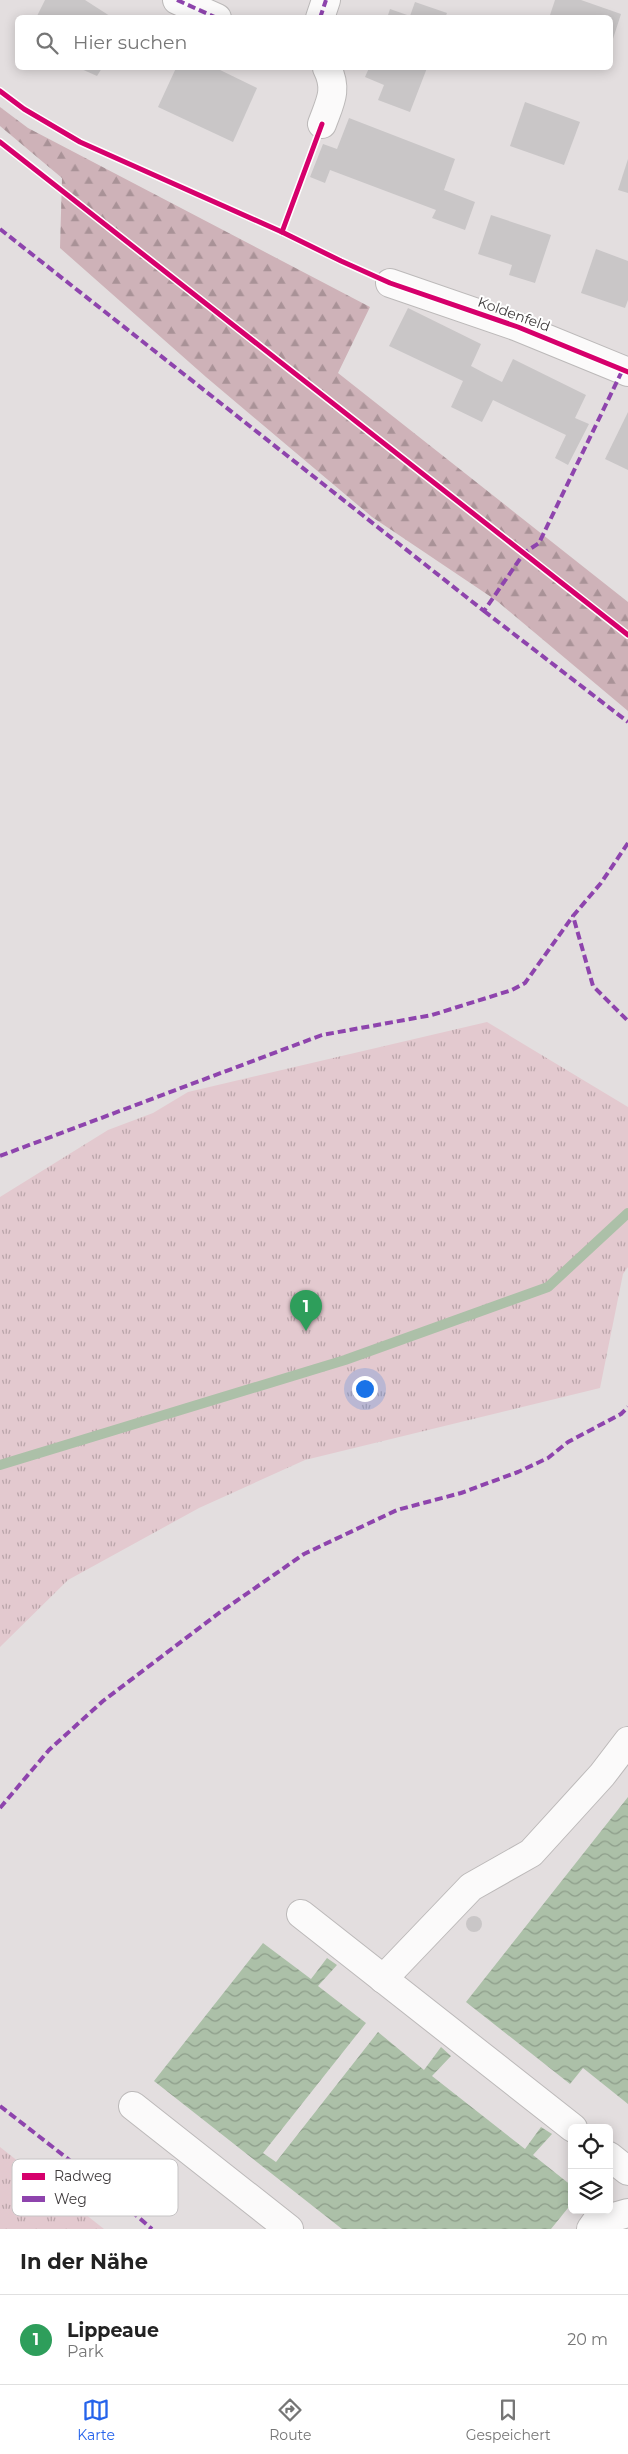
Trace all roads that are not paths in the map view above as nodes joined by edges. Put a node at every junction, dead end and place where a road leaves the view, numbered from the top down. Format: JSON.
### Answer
{"nodes":[{"id":1,"x":177,"y":0,"type":"edge"},
{"id":2,"x":326,"y":0,"type":"edge"},
{"id":3,"x":210,"y":15,"type":"edge"},
{"id":4,"x":321,"y":15,"type":"edge"},
{"id":5,"x":327,"y":70,"type":"edge"},
{"id":6,"x":322,"y":124,"type":"dead end"},
{"id":7,"x":390,"y":283,"type":"dead end"},
{"id":8,"x":628,"y":372,"type":"edge"},
{"id":9,"x":628,"y":1741,"type":"edge"},
{"id":10,"x":302,"y":1914,"type":"dead end"},
{"id":11,"x":383,"y":1979,"type":"junction"},
{"id":12,"x":133,"y":2106,"type":"dead end"},
{"id":13,"x":568,"y":2124,"type":"edge"},
{"id":14,"x":613,"y":2159,"type":"edge"},
{"id":15,"x":628,"y":2171,"type":"edge"},
{"id":16,"x":628,"y":2213,"type":"edge"},
{"id":17,"x":289,"y":2229,"type":"edge"},
{"id":18,"x":591,"y":2229,"type":"edge"}],
"edges":[{"from":1,"to":3,"type":"street"},
{"from":2,"to":4,"type":"street"},
{"from":5,"to":6,"type":"street"},
{"from":7,"to":8,"type":"street","name":"Koldenfeld"},
{"from":9,"to":11,"type":"street"},
{"from":10,"to":11,"type":"street"},
{"from":11,"to":13,"type":"street"},
{"from":12,"to":17,"type":"street"},
{"from":14,"to":15,"type":"street"},
{"from":16,"to":18,"type":"street"}]}
